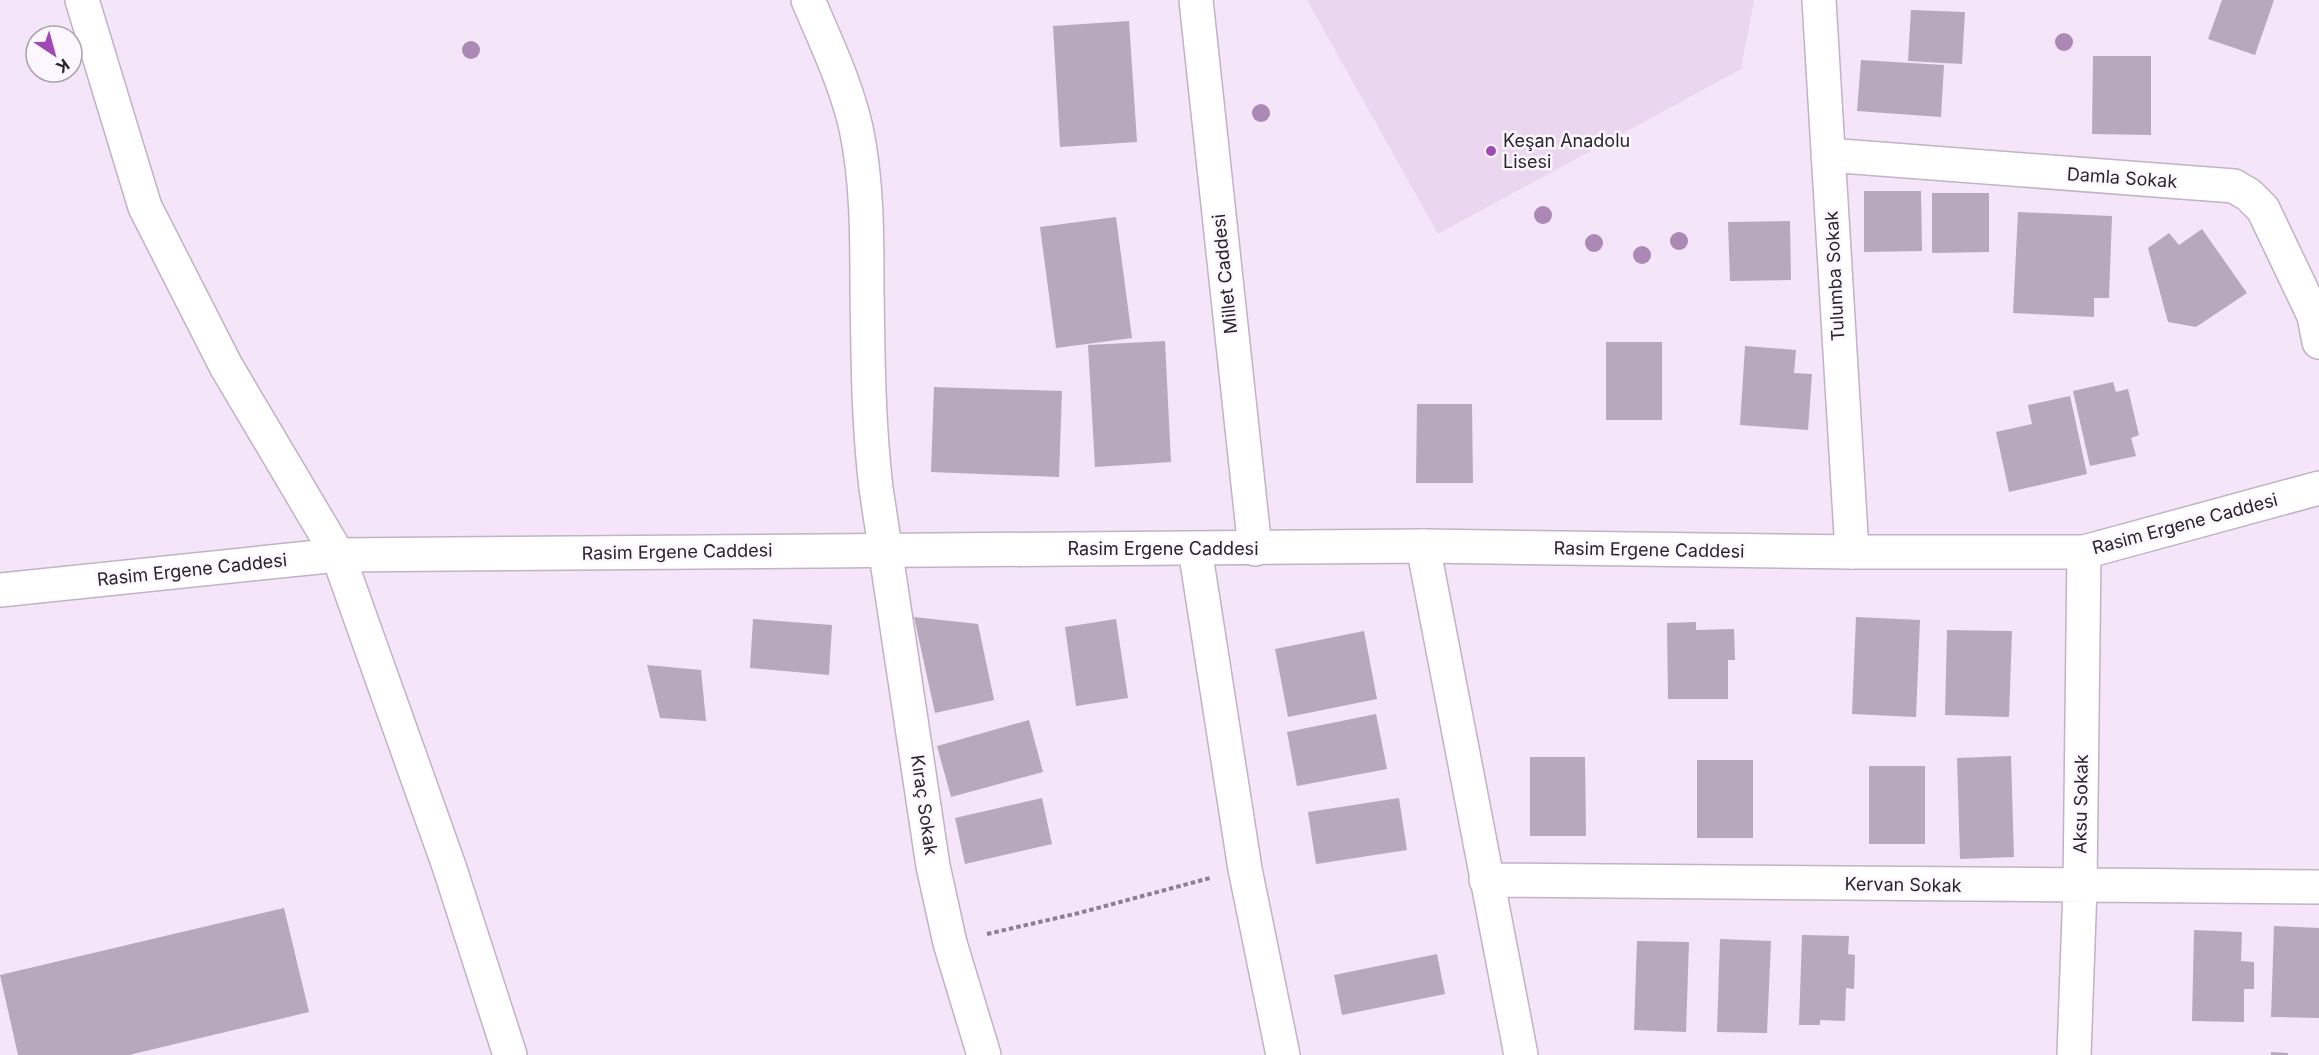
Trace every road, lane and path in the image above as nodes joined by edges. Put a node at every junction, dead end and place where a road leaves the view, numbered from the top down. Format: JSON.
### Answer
{"nodes":[{"id":1,"x":82,"y":0,"type":"edge"},
{"id":2,"x":808,"y":0,"type":"edge"},
{"id":3,"x":1196,"y":0,"type":"edge"},
{"id":4,"x":1820,"y":0,"type":"edge"},
{"id":5,"x":1828,"y":155,"type":"junction"},
{"id":6,"x":2319,"y":342,"type":"edge"},
{"id":7,"x":2319,"y":488,"type":"edge"},
{"id":8,"x":1423,"y":546,"type":"junction"},
{"id":9,"x":1195,"y":549,"type":"junction"},
{"id":10,"x":1255,"y":549,"type":"junction"},
{"id":11,"x":886,"y":550,"type":"junction"},
{"id":12,"x":1852,"y":552,"type":"junction"},
{"id":13,"x":2084,"y":552,"type":"junction"},
{"id":14,"x":338,"y":555,"type":"junction"},
{"id":15,"x":0,"y":590,"type":"edge"},
{"id":16,"x":1245,"y":869,"type":"junction"},
{"id":17,"x":1486,"y":880,"type":"junction"},
{"id":18,"x":2080,"y":887,"type":"junction"},
{"id":19,"x":2319,"y":887,"type":"edge"},
{"id":20,"x":950,"y":943,"type":"junction"},
{"id":21,"x":510,"y":1055,"type":"edge"},
{"id":22,"x":984,"y":1055,"type":"edge"},
{"id":23,"x":1283,"y":1055,"type":"edge"},
{"id":24,"x":1521,"y":1055,"type":"edge"},
{"id":25,"x":2074,"y":1055,"type":"edge"}],
"edges":[{"from":1,"to":14,"type":"street"},
{"from":2,"to":11,"type":"street","name":"Kıraç Sokak"},
{"from":3,"to":10,"type":"street","name":"Millet Caddesi"},
{"from":4,"to":5,"type":"street","name":"Tulumba Sokak"},
{"from":5,"to":6,"type":"street","name":"Damla Sokak"},
{"from":5,"to":12,"type":"street","name":"Tulumba Sokak"},
{"from":7,"to":13,"type":"street","name":"Rasim Ergene Caddesi"},
{"from":8,"to":10,"type":"street","name":"Rasim Ergene Caddesi"},
{"from":8,"to":12,"type":"street","name":"Rasim Ergene Caddesi"},
{"from":8,"to":17,"type":"street"},
{"from":9,"to":10,"type":"street","name":"Rasim Ergene Caddesi"},
{"from":9,"to":11,"type":"street","name":"Rasim Ergene Caddesi"},
{"from":9,"to":16,"type":"street"},
{"from":11,"to":14,"type":"street","name":"Rasim Ergene Caddesi"},
{"from":11,"to":20,"type":"street","name":"Kıraç Sokak"},
{"from":12,"to":13,"type":"street","name":"Rasim Ergene Caddesi"},
{"from":13,"to":18,"type":"street","name":"Aksu Sokak"},
{"from":14,"to":15,"type":"street","name":"Rasim Ergene Caddesi"},
{"from":14,"to":21,"type":"street"},
{"from":16,"to":20,"type":"path"},
{"from":16,"to":23,"type":"street"},
{"from":17,"to":18,"type":"street","name":"Kervan Sokak"},
{"from":17,"to":24,"type":"street"},
{"from":18,"to":19,"type":"street","name":"Kervan Sokak"},
{"from":18,"to":25,"type":"street","name":"Aksu Sokak"},
{"from":20,"to":22,"type":"street","name":"Kıraç Sokak"}]}
